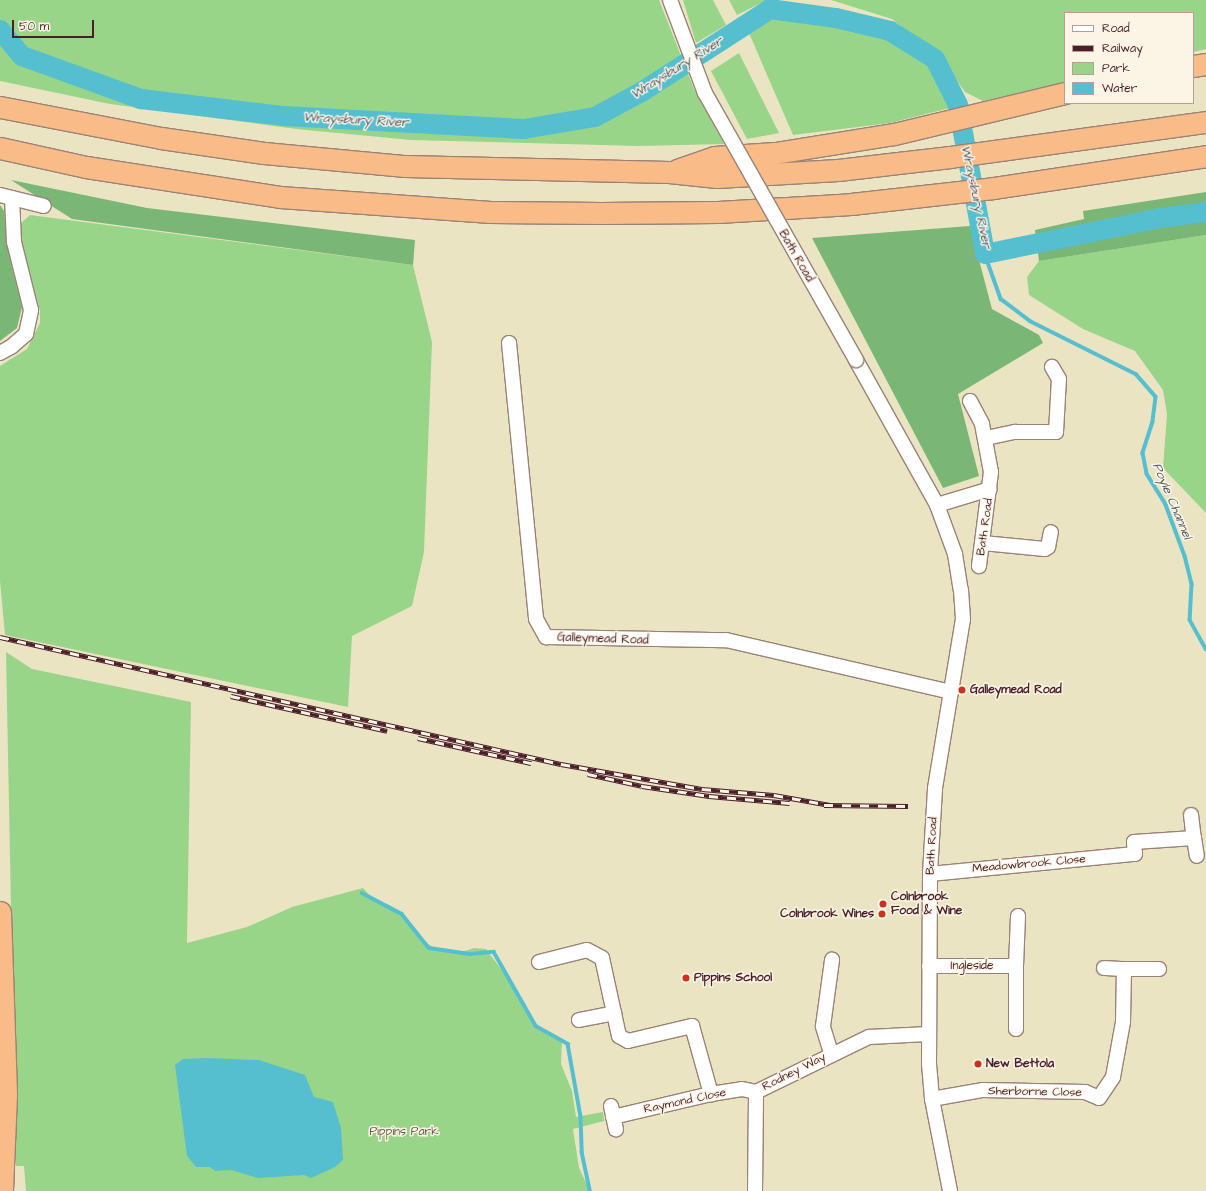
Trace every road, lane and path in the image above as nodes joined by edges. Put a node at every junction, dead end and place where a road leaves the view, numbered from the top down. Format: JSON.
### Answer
{"nodes":[{"id":1,"x":670,"y":0,"type":"edge"},
{"id":2,"x":1206,"y":64,"type":"edge"},
{"id":3,"x":1194,"y":66,"type":"edge"},
{"id":4,"x":1064,"y":92,"type":"edge"},
{"id":5,"x":0,"y":106,"type":"edge"},
{"id":6,"x":1206,"y":122,"type":"edge"},
{"id":7,"x":0,"y":148,"type":"edge"},
{"id":8,"x":1206,"y":156,"type":"edge"},
{"id":9,"x":669,"y":172,"type":"junction"},
{"id":10,"x":6,"y":196,"type":"edge"},
{"id":11,"x":44,"y":206,"type":"dead end"},
{"id":12,"x":509,"y":343,"type":"dead end"},
{"id":13,"x":0,"y":352,"type":"edge"},
{"id":14,"x":1052,"y":367,"type":"dead end"},
{"id":15,"x":970,"y":401,"type":"dead end"},
{"id":16,"x":986,"y":438,"type":"junction"},
{"id":17,"x":990,"y":489,"type":"junction"},
{"id":18,"x":937,"y":505,"type":"junction"},
{"id":19,"x":1051,"y":532,"type":"dead end"},
{"id":20,"x":983,"y":543,"type":"junction"},
{"id":21,"x":979,"y":566,"type":"dead end"},
{"id":22,"x":951,"y":692,"type":"junction"},
{"id":23,"x":1191,"y":815,"type":"dead end"},
{"id":24,"x":1194,"y":838,"type":"junction"},
{"id":25,"x":1197,"y":856,"type":"dead end"},
{"id":26,"x":930,"y":874,"type":"junction"},
{"id":27,"x":0,"y":912,"type":"edge"},
{"id":28,"x":1018,"y":916,"type":"dead end"},
{"id":29,"x":832,"y":960,"type":"dead end"},
{"id":30,"x":539,"y":962,"type":"dead end"},
{"id":31,"x":929,"y":966,"type":"junction"},
{"id":32,"x":1016,"y":966,"type":"junction"},
{"id":33,"x":1104,"y":968,"type":"dead end"},
{"id":34,"x":1124,"y":969,"type":"junction"},
{"id":35,"x":1159,"y":969,"type":"dead end"},
{"id":36,"x":614,"y":1013,"type":"junction"},
{"id":37,"x":580,"y":1020,"type":"dead end"},
{"id":38,"x":1016,"y":1030,"type":"dead end"},
{"id":39,"x":928,"y":1034,"type":"junction"},
{"id":40,"x":831,"y":1053,"type":"junction"},
{"id":41,"x":756,"y":1092,"type":"junction"},
{"id":42,"x":712,"y":1094,"type":"junction"},
{"id":43,"x":932,"y":1099,"type":"junction"},
{"id":44,"x":613,"y":1117,"type":"dead end"},
{"id":45,"x":2,"y":1191,"type":"edge"},
{"id":46,"x":755,"y":1191,"type":"edge"},
{"id":47,"x":950,"y":1191,"type":"edge"}],
"edges":[{"from":1,"to":18,"type":"street","name":"Bath Road","bridge":true},
{"from":2,"to":3,"type":"highway"},
{"from":4,"to":9,"type":"highway"},
{"from":5,"to":9,"type":"highway"},
{"from":6,"to":9,"type":"highway"},
{"from":7,"to":8,"type":"highway"},
{"from":10,"to":11,"type":"street"},
{"from":10,"to":13,"type":"street"},
{"from":12,"to":22,"type":"street","name":"Galleymead Road"},
{"from":14,"to":16,"type":"street"},
{"from":15,"to":16,"type":"street","name":"Bath Road"},
{"from":16,"to":17,"type":"street","name":"Bath Road"},
{"from":17,"to":18,"type":"street","name":"Bath Road"},
{"from":17,"to":20,"type":"street","name":"Bath Road"},
{"from":18,"to":22,"type":"street","name":"Bath Road"},
{"from":19,"to":20,"type":"street"},
{"from":20,"to":21,"type":"street","name":"Bath Road"},
{"from":22,"to":26,"type":"street","name":"Bath Road"},
{"from":23,"to":24,"type":"street"},
{"from":24,"to":25,"type":"street"},
{"from":24,"to":26,"type":"street","name":"Meadowbrook Close"},
{"from":26,"to":31,"type":"street","name":"Bath Road"},
{"from":27,"to":45,"type":"highway"},
{"from":28,"to":32,"type":"street"},
{"from":29,"to":40,"type":"street"},
{"from":30,"to":36,"type":"street"},
{"from":31,"to":32,"type":"street","name":"Ingleside"},
{"from":31,"to":39,"type":"street","name":"Bath Road"},
{"from":32,"to":38,"type":"street"},
{"from":33,"to":34,"type":"street"},
{"from":34,"to":35,"type":"street"},
{"from":34,"to":43,"type":"street","name":"Sherborne Close"},
{"from":36,"to":37,"type":"street"},
{"from":36,"to":42,"type":"street"},
{"from":39,"to":40,"type":"street","name":"Rodney Way"},
{"from":39,"to":43,"type":"street","name":"Bath Road"},
{"from":40,"to":41,"type":"street","name":"Rodney Way"},
{"from":41,"to":42,"type":"street","name":"Raymond Close"},
{"from":41,"to":46,"type":"street","name":"Rodney Way"},
{"from":42,"to":44,"type":"street","name":"Raymond Close"},
{"from":43,"to":47,"type":"street","name":"Bath Road"}]}
